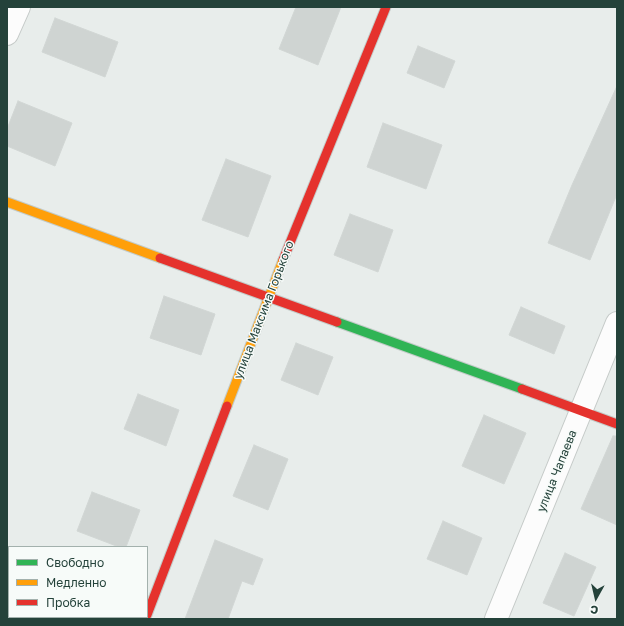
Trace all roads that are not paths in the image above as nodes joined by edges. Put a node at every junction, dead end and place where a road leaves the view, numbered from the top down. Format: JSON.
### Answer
{"nodes":[{"id":1,"x":19,"y":7,"type":"edge"},
{"id":2,"x":386,"y":7,"type":"edge"},
{"id":3,"x":7,"y":34,"type":"edge"},
{"id":4,"x":7,"y":202,"type":"edge"},
{"id":5,"x":268,"y":297,"type":"junction"},
{"id":6,"x":617,"y":323,"type":"edge"},
{"id":7,"x":581,"y":411,"type":"junction"},
{"id":8,"x":617,"y":424,"type":"edge"},
{"id":9,"x":148,"y":612,"type":"edge"},
{"id":10,"x":496,"y":619,"type":"edge"}],
"edges":[{"from":1,"to":3,"type":"street"},
{"from":2,"to":5,"type":"street","name":"улица Максима Горького"},
{"from":4,"to":5,"type":"street"},
{"from":5,"to":7,"type":"street"},
{"from":5,"to":9,"type":"street","name":"улица Максима Горького"},
{"from":6,"to":7,"type":"street","name":"улица Чапаева"},
{"from":7,"to":8,"type":"street"},
{"from":7,"to":10,"type":"street","name":"улица Чапаева"}]}
